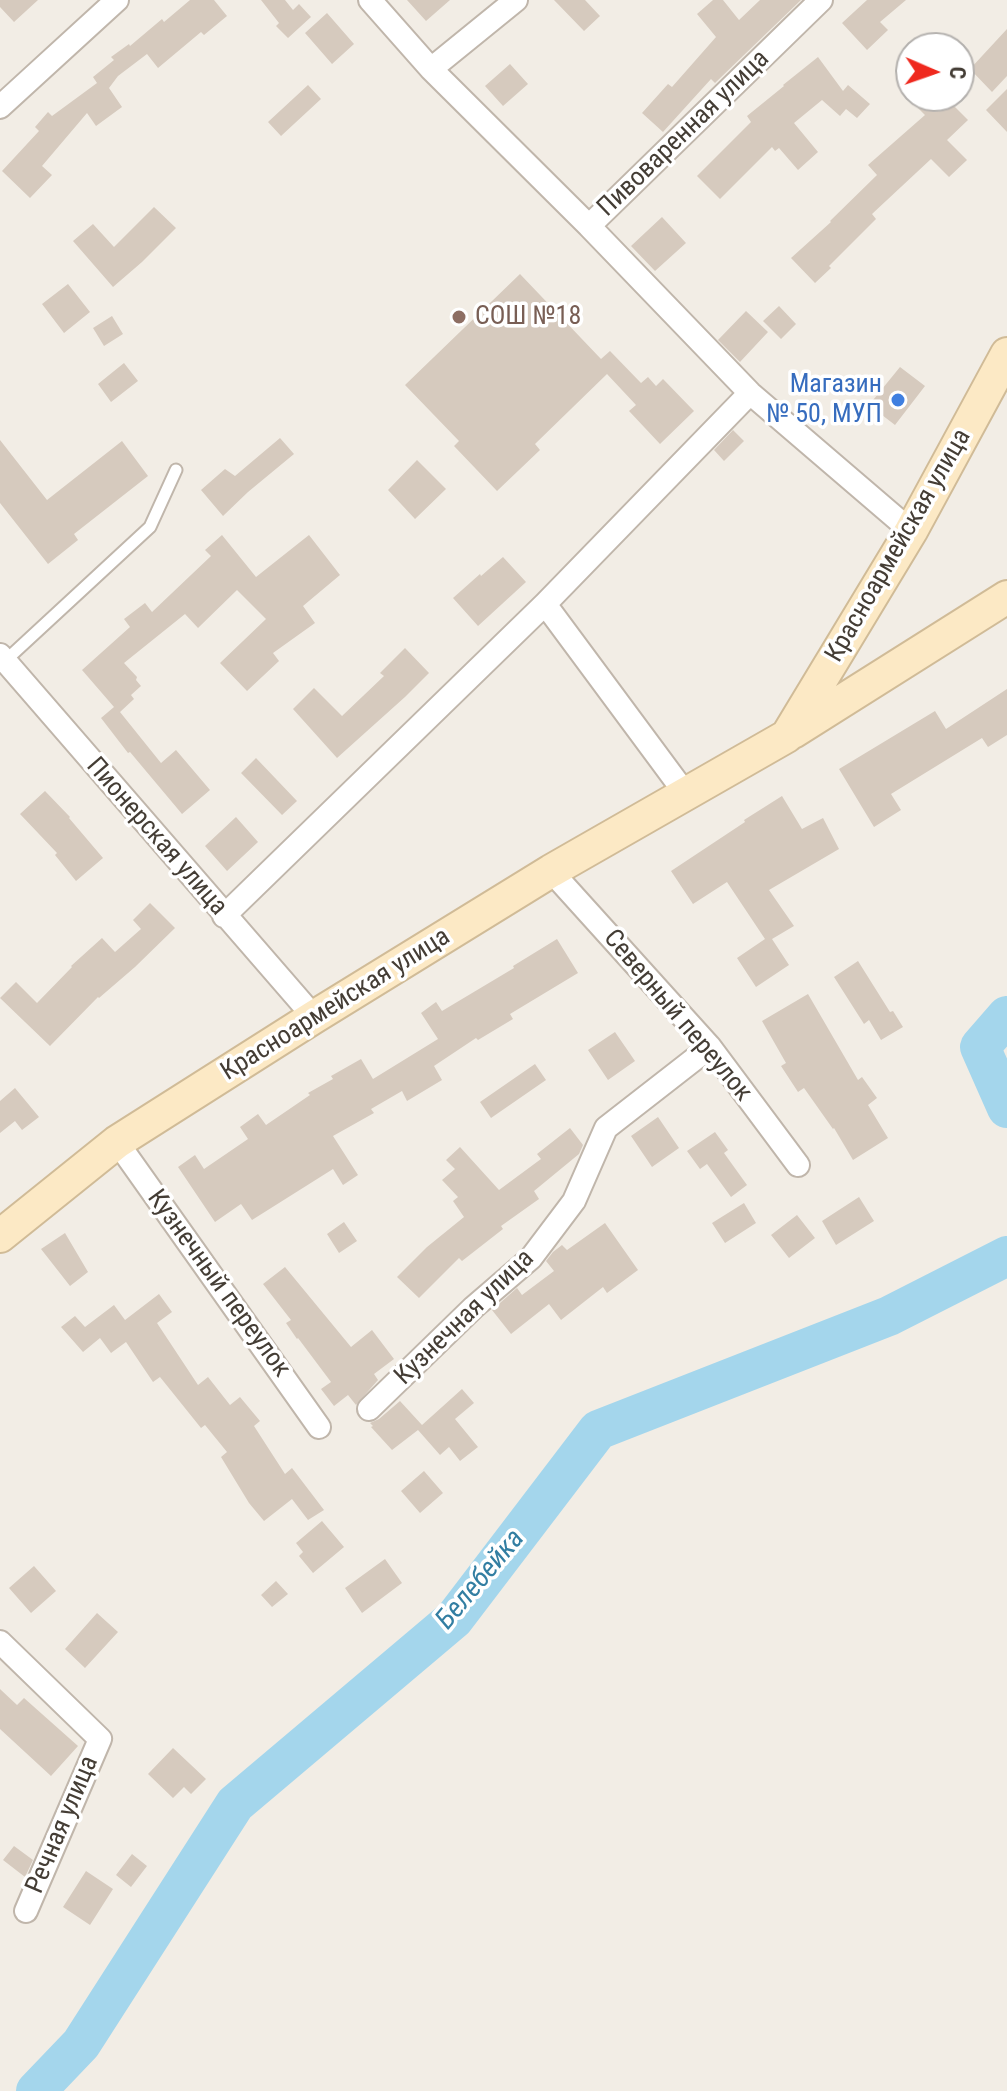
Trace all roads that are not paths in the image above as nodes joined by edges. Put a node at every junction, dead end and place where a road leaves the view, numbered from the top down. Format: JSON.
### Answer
{"nodes":[{"id":1,"x":117,"y":0,"type":"edge"},
{"id":2,"x":370,"y":0,"type":"edge"},
{"id":3,"x":516,"y":0,"type":"edge"},
{"id":4,"x":821,"y":0,"type":"edge"},
{"id":5,"x":431,"y":69,"type":"junction"},
{"id":6,"x":0,"y":107,"type":"edge"},
{"id":7,"x":589,"y":226,"type":"junction"},
{"id":8,"x":1007,"y":354,"type":"edge"},
{"id":9,"x":750,"y":393,"type":"junction"},
{"id":10,"x":176,"y":470,"type":"dead end"},
{"id":11,"x":911,"y":531,"type":"junction"},
{"id":12,"x":1007,"y":597,"type":"edge"},
{"id":13,"x":545,"y":604,"type":"junction"},
{"id":14,"x":3,"y":658,"type":"edge"},
{"id":15,"x":787,"y":736,"type":"junction"},
{"id":16,"x":685,"y":793,"type":"junction"},
{"id":17,"x":551,"y":871,"type":"junction"},
{"id":18,"x":224,"y":916,"type":"junction"},
{"id":19,"x":314,"y":1017,"type":"junction"},
{"id":20,"x":710,"y":1047,"type":"junction"},
{"id":21,"x":117,"y":1142,"type":"junction"},
{"id":22,"x":798,"y":1165,"type":"dead end"},
{"id":23,"x":0,"y":1236,"type":"edge"},
{"id":24,"x":369,"y":1409,"type":"dead end"},
{"id":25,"x":319,"y":1427,"type":"dead end"},
{"id":26,"x":0,"y":1642,"type":"edge"},
{"id":27,"x":26,"y":1911,"type":"dead end"}],
"edges":[{"from":1,"to":6,"type":"street"},
{"from":2,"to":5,"type":"street"},
{"from":3,"to":5,"type":"street"},
{"from":4,"to":7,"type":"street","name":"Пивоваренная улица"},
{"from":5,"to":7,"type":"street"},
{"from":7,"to":9,"type":"street","name":"Пивоваренная улица"},
{"from":8,"to":11,"type":"main road","name":"Красноармейская улица"},
{"from":9,"to":11,"type":"street","name":"Пивоваренная улица"},
{"from":9,"to":13,"type":"street"},
{"from":10,"to":14,"type":"lane"},
{"from":11,"to":15,"type":"main road","name":"Красноармейская улица"},
{"from":12,"to":15,"type":"main road","name":"Красноармейская улица"},
{"from":13,"to":16,"type":"street"},
{"from":13,"to":18,"type":"street"},
{"from":14,"to":18,"type":"street","name":"Пионерская улица"},
{"from":15,"to":16,"type":"main road","name":"Красноармейская улица"},
{"from":16,"to":17,"type":"main road","name":"Красноармейская улица"},
{"from":17,"to":19,"type":"main road","name":"Красноармейская улица"},
{"from":17,"to":20,"type":"street","name":"Северный переулок"},
{"from":18,"to":19,"type":"street","name":"Пионерская улица"},
{"from":19,"to":21,"type":"main road","name":"Красноармейская улица"},
{"from":20,"to":22,"type":"street","name":"Северный переулок"},
{"from":20,"to":24,"type":"street","name":"Кузнечная улица"},
{"from":21,"to":23,"type":"main road","name":"Красноармейская улица"},
{"from":21,"to":25,"type":"street","name":"Кузнечный переулок"},
{"from":26,"to":27,"type":"street","name":"Речная улица"}]}
